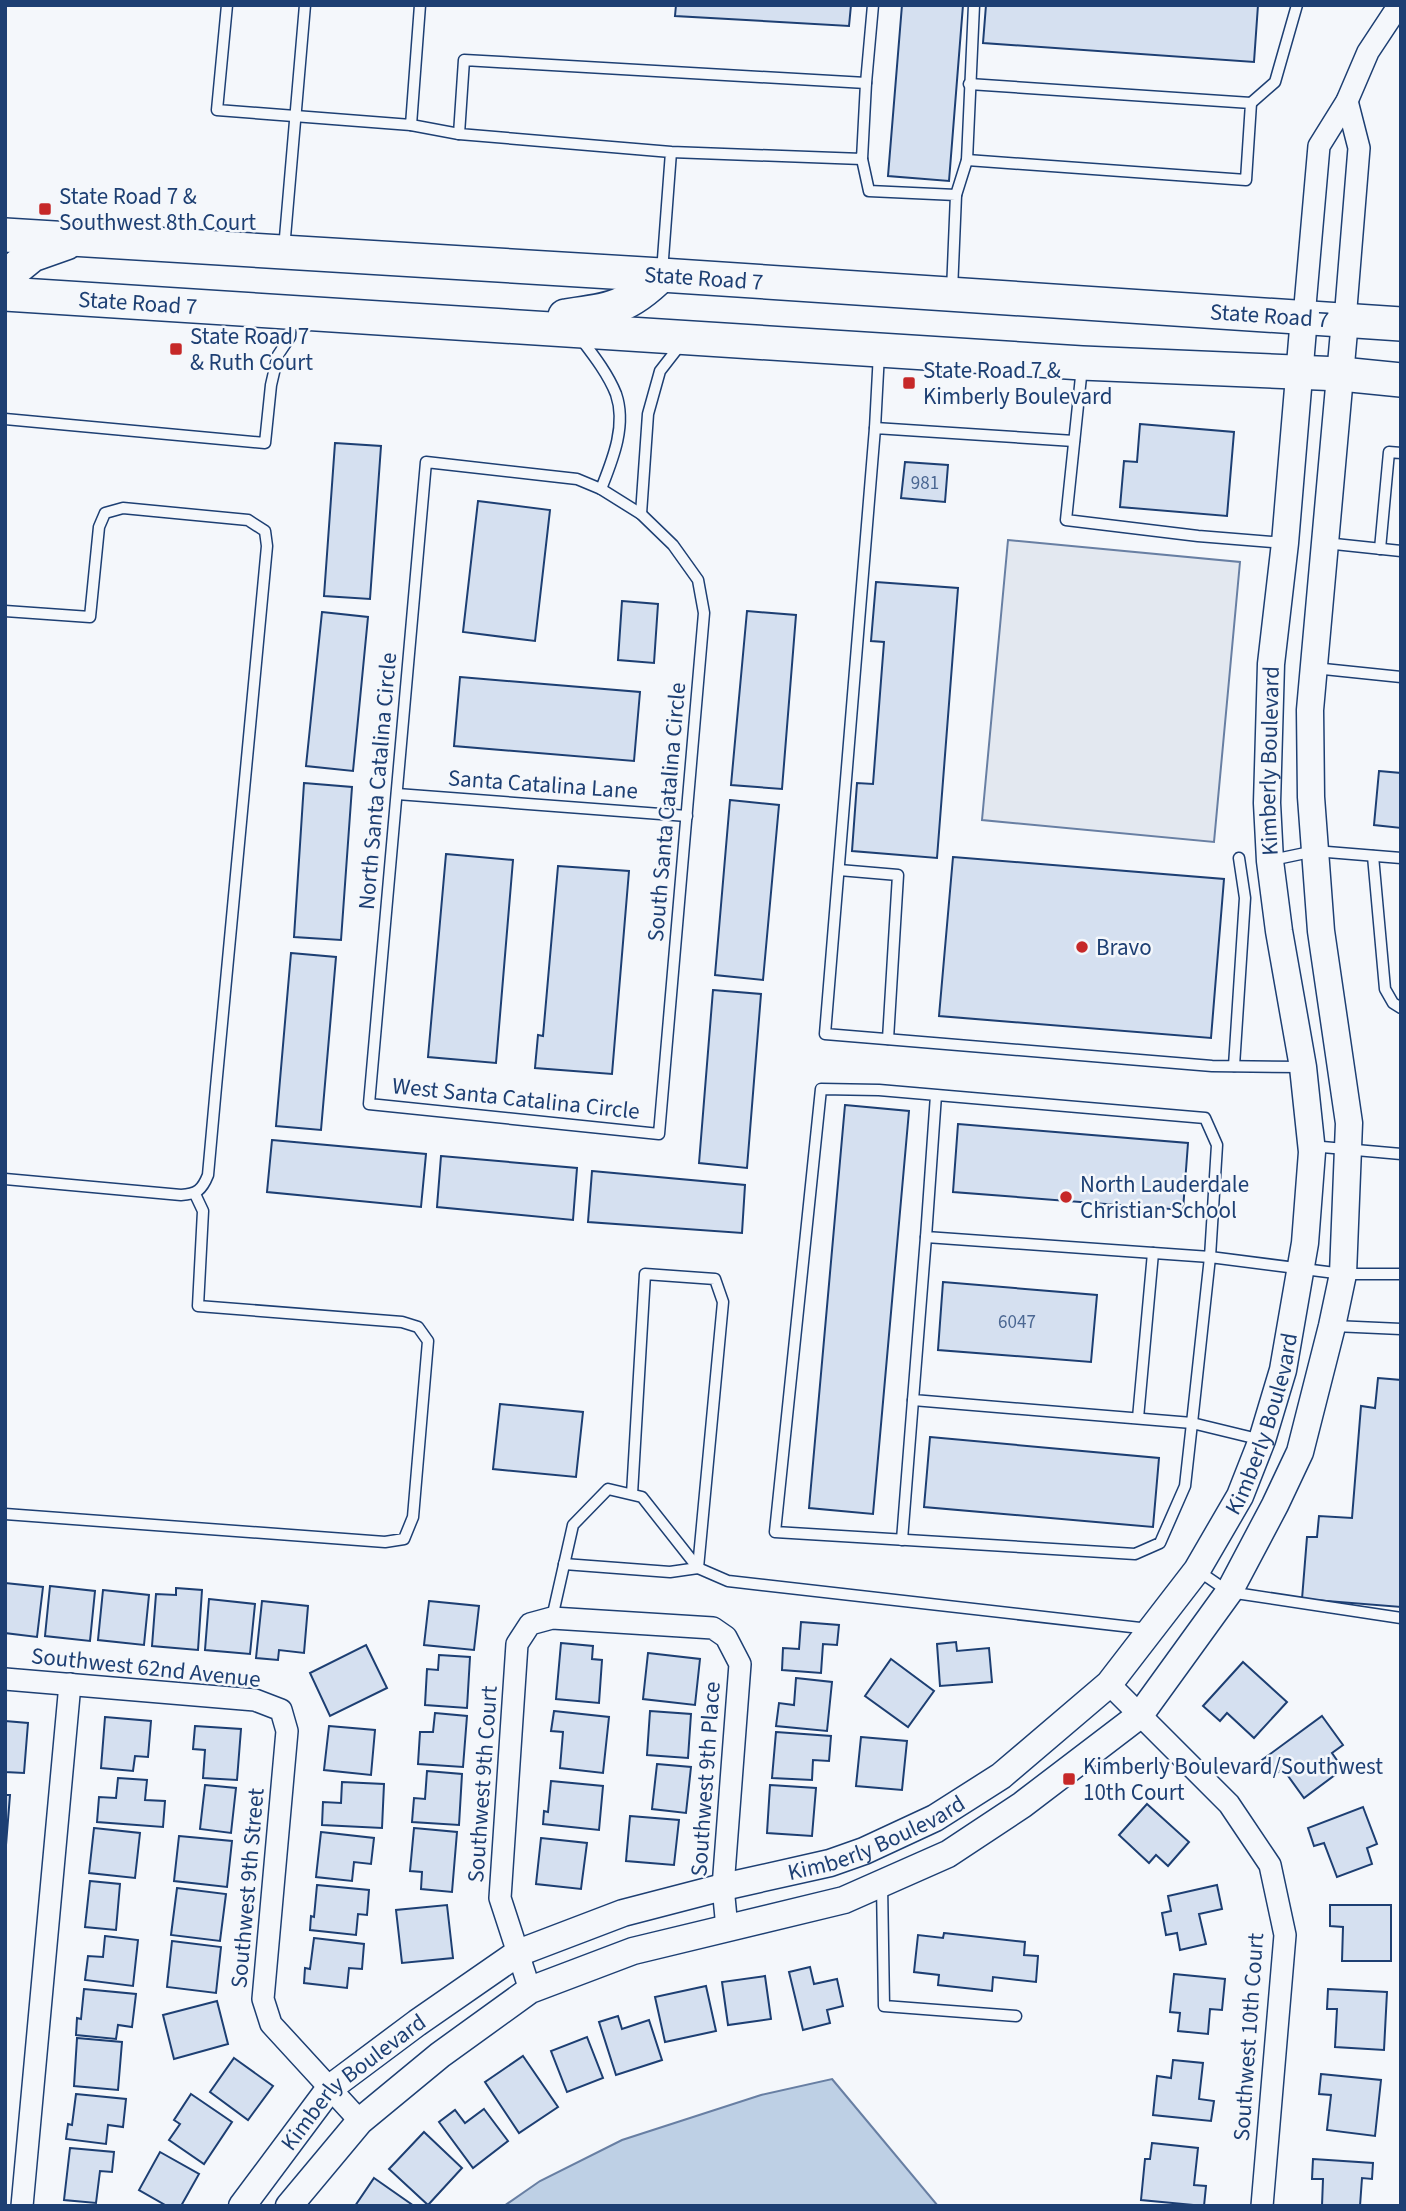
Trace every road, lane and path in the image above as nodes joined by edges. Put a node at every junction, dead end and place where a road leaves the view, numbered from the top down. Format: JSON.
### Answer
{"nodes":[{"id":1,"x":227,"y":5,"type":"edge"},
{"id":2,"x":305,"y":5,"type":"edge"},
{"id":3,"x":420,"y":5,"type":"edge"},
{"id":4,"x":873,"y":5,"type":"edge"},
{"id":5,"x":974,"y":5,"type":"edge"},
{"id":6,"x":1297,"y":5,"type":"edge"},
{"id":7,"x":1399,"y":5,"type":"edge"},
{"id":8,"x":866,"y":83,"type":"junction"},
{"id":9,"x":969,"y":84,"type":"junction"},
{"id":10,"x":1347,"y":100,"type":"junction"},
{"id":11,"x":1251,"y":103,"type":"junction"},
{"id":12,"x":296,"y":116,"type":"junction"},
{"id":13,"x":411,"y":125,"type":"junction"},
{"id":14,"x":459,"y":134,"type":"junction"},
{"id":15,"x":671,"y":152,"type":"junction"},
{"id":16,"x":862,"y":159,"type":"junction"},
{"id":17,"x":967,"y":160,"type":"junction"},
{"id":18,"x":956,"y":195,"type":"junction"},
{"id":19,"x":5,"y":235,"type":"edge"},
{"id":20,"x":74,"y":240,"type":"junction"},
{"id":21,"x":284,"y":251,"type":"junction"},
{"id":22,"x":661,"y":275,"type":"junction"},
{"id":23,"x":5,"y":277,"type":"edge"},
{"id":24,"x":5,"y":294,"type":"edge"},
{"id":25,"x":952,"y":294,"type":"junction"},
{"id":26,"x":292,"y":312,"type":"junction"},
{"id":27,"x":1304,"y":317,"type":"junction"},
{"id":28,"x":1345,"y":320,"type":"junction"},
{"id":29,"x":1401,"y":324,"type":"edge"},
{"id":30,"x":497,"y":325,"type":"junction"},
{"id":31,"x":576,"y":331,"type":"junction"},
{"id":32,"x":687,"y":337,"type":"junction"},
{"id":33,"x":879,"y":350,"type":"junction"},
{"id":34,"x":1082,"y":363,"type":"junction"},
{"id":35,"x":1300,"y":372,"type":"junction"},
{"id":36,"x":1341,"y":374,"type":"junction"},
{"id":37,"x":1401,"y":380,"type":"edge"},
{"id":38,"x":5,"y":419,"type":"edge"},
{"id":39,"x":875,"y":428,"type":"junction"},
{"id":40,"x":1074,"y":441,"type":"junction"},
{"id":41,"x":1401,"y":453,"type":"edge"},
{"id":42,"x":426,"y":462,"type":"joint"},
{"id":43,"x":601,"y":489,"type":"junction"},
{"id":44,"x":641,"y":514,"type":"junction"},
{"id":45,"x":1285,"y":543,"type":"junction"},
{"id":46,"x":1325,"y":543,"type":"junction"},
{"id":47,"x":1380,"y":549,"type":"junction"},
{"id":48,"x":1401,"y":551,"type":"edge"},
{"id":49,"x":5,"y":611,"type":"edge"},
{"id":50,"x":1314,"y":668,"type":"junction"},
{"id":51,"x":1401,"y":677,"type":"edge"},
{"id":52,"x":397,"y":794,"type":"junction"},
{"id":53,"x":687,"y":816,"type":"junction"},
{"id":54,"x":1315,"y":851,"type":"junction"},
{"id":55,"x":1373,"y":856,"type":"junction"},
{"id":56,"x":1239,"y":858,"type":"dead end"},
{"id":57,"x":1401,"y":858,"type":"edge"},
{"id":58,"x":1270,"y":861,"type":"junction"},
{"id":59,"x":839,"y":870,"type":"junction"},
{"id":60,"x":1401,"y":1008,"type":"edge"},
{"id":61,"x":888,"y":1039,"type":"junction"},
{"id":62,"x":1234,"y":1066,"type":"junction"},
{"id":63,"x":1303,"y":1067,"type":"junction"},
{"id":64,"x":936,"y":1095,"type":"junction"},
{"id":65,"x":369,"y":1104,"type":"joint"},
{"id":66,"x":659,"y":1134,"type":"joint"},
{"id":67,"x":1311,"y":1146,"type":"junction"},
{"id":68,"x":1349,"y":1148,"type":"junction"},
{"id":69,"x":1401,"y":1154,"type":"edge"},
{"id":70,"x":5,"y":1179,"type":"edge"},
{"id":71,"x":195,"y":1194,"type":"junction"},
{"id":72,"x":926,"y":1237,"type":"junction"},
{"id":73,"x":1153,"y":1253,"type":"junction"},
{"id":74,"x":1210,"y":1257,"type":"junction"},
{"id":75,"x":1300,"y":1268,"type":"junction"},
{"id":76,"x":1343,"y":1274,"type":"junction"},
{"id":77,"x":1401,"y":1274,"type":"edge"},
{"id":78,"x":1332,"y":1325,"type":"junction"},
{"id":79,"x":1401,"y":1329,"type":"edge"},
{"id":80,"x":913,"y":1400,"type":"junction"},
{"id":81,"x":1138,"y":1418,"type":"junction"},
{"id":82,"x":1192,"y":1423,"type":"junction"},
{"id":83,"x":1262,"y":1440,"type":"junction"},
{"id":84,"x":632,"y":1494,"type":"junction"},
{"id":85,"x":5,"y":1514,"type":"edge"},
{"id":86,"x":902,"y":1540,"type":"junction"},
{"id":87,"x":564,"y":1564,"type":"junction"},
{"id":88,"x":698,"y":1568,"type":"junction"},
{"id":89,"x":1198,"y":1570,"type":"junction"},
{"id":90,"x":1229,"y":1592,"type":"junction"},
{"id":91,"x":552,"y":1618,"type":"junction"},
{"id":92,"x":1401,"y":1618,"type":"edge"},
{"id":93,"x":1152,"y":1629,"type":"junction"},
{"id":94,"x":5,"y":1679,"type":"edge"},
{"id":95,"x":70,"y":1684,"type":"junction"},
{"id":96,"x":1108,"y":1684,"type":"junction"},
{"id":97,"x":281,"y":1710,"type":"joint"},
{"id":98,"x":1140,"y":1715,"type":"junction"},
{"id":99,"x":984,"y":1787,"type":"junction"},
{"id":100,"x":1002,"y":1818,"type":"junction"},
{"id":101,"x":882,"y":1881,"type":"junction"},
{"id":102,"x":723,"y":1887,"type":"junction"},
{"id":103,"x":727,"y":1928,"type":"junction"},
{"id":104,"x":518,"y":1953,"type":"junction"},
{"id":105,"x":530,"y":1990,"type":"junction"},
{"id":106,"x":1016,"y":2016,"type":"dead end"},
{"id":107,"x":330,"y":2088,"type":"junction"},
{"id":108,"x":360,"y":2120,"type":"junction"},
{"id":109,"x":22,"y":2206,"type":"edge"},
{"id":110,"x":242,"y":2206,"type":"edge"},
{"id":111,"x":289,"y":2206,"type":"edge"},
{"id":112,"x":1262,"y":2206,"type":"edge"}],
"edges":[{"from":1,"to":12,"type":"lane"},
{"from":2,"to":12,"type":"lane"},
{"from":3,"to":13,"type":"lane"},
{"from":4,"to":8,"type":"lane"},
{"from":5,"to":9,"type":"lane"},
{"from":6,"to":11,"type":"lane"},
{"from":7,"to":10,"type":"street","name":"Kimberly Boulevard"},
{"from":8,"to":14,"type":"lane"},
{"from":8,"to":16,"type":"lane"},
{"from":9,"to":11,"type":"lane"},
{"from":9,"to":17,"type":"lane"},
{"from":10,"to":27,"type":"street","name":"Kimberly Boulevard"},
{"from":10,"to":28,"type":"street","name":"Kimberly Boulevard"},
{"from":11,"to":17,"type":"lane"},
{"from":12,"to":13,"type":"lane"},
{"from":12,"to":21,"type":"lane"},
{"from":13,"to":14,"type":"lane"},
{"from":14,"to":15,"type":"lane"},
{"from":15,"to":16,"type":"lane"},
{"from":15,"to":22,"type":"lane"},
{"from":16,"to":18,"type":"lane"},
{"from":17,"to":18,"type":"lane"},
{"from":18,"to":25,"type":"lane"},
{"from":19,"to":20,"type":"main road","name":"State Road 7"},
{"from":20,"to":21,"type":"main road","name":"State Road 7"},
{"from":20,"to":23,"type":"main road"},
{"from":21,"to":22,"type":"main road","name":"State Road 7"},
{"from":22,"to":25,"type":"main road","name":"State Road 7"},
{"from":22,"to":30,"type":"main road"},
{"from":24,"to":26,"type":"main road","name":"State Road 7"},
{"from":25,"to":27,"type":"main road","name":"State Road 7"},
{"from":26,"to":30,"type":"main road","name":"State Road 7"},
{"from":26,"to":38,"type":"lane"},
{"from":27,"to":28,"type":"main road","name":"State Road 7"},
{"from":27,"to":35,"type":"street","name":"Kimberly Boulevard"},
{"from":28,"to":29,"type":"main road","name":"State Road 7"},
{"from":28,"to":36,"type":"street","name":"Kimberly Boulevard"},
{"from":30,"to":31,"type":"main road","name":"State Road 7"},
{"from":31,"to":32,"type":"main road","name":"State Road 7"},
{"from":31,"to":43,"type":"lane"},
{"from":32,"to":33,"type":"main road","name":"State Road 7"},
{"from":32,"to":44,"type":"lane"},
{"from":33,"to":34,"type":"main road","name":"State Road 7"},
{"from":33,"to":39,"type":"lane"},
{"from":34,"to":35,"type":"main road","name":"State Road 7"},
{"from":34,"to":40,"type":"lane"},
{"from":35,"to":36,"type":"main road","name":"State Road 7"},
{"from":35,"to":45,"type":"street","name":"Kimberly Boulevard"},
{"from":36,"to":37,"type":"main road","name":"State Road 7"},
{"from":36,"to":46,"type":"street","name":"Kimberly Boulevard"},
{"from":39,"to":40,"type":"lane"},
{"from":39,"to":59,"type":"lane"},
{"from":40,"to":45,"type":"lane"},
{"from":41,"to":47,"type":"lane"},
{"from":42,"to":43,"type":"lane","name":"South Santa Catalina Circle"},
{"from":42,"to":52,"type":"lane","name":"North Santa Catalina Circle"},
{"from":43,"to":44,"type":"lane","name":"South Santa Catalina Circle"},
{"from":44,"to":53,"type":"lane","name":"South Santa Catalina Circle"},
{"from":45,"to":58,"type":"street","name":"Kimberly Boulevard"},
{"from":46,"to":47,"type":"lane"},
{"from":46,"to":50,"type":"street","name":"Kimberly Boulevard"},
{"from":47,"to":48,"type":"lane"},
{"from":49,"to":71,"type":"lane"},
{"from":50,"to":51,"type":"lane"},
{"from":50,"to":54,"type":"street","name":"Kimberly Boulevard"},
{"from":52,"to":53,"type":"lane","name":"Santa Catalina Lane"},
{"from":52,"to":65,"type":"lane","name":"North Santa Catalina Circle"},
{"from":53,"to":66,"type":"lane","name":"South Santa Catalina Circle"},
{"from":54,"to":55,"type":"lane"},
{"from":54,"to":58,"type":"lane"},
{"from":54,"to":68,"type":"street","name":"Kimberly Boulevard"},
{"from":55,"to":57,"type":"lane"},
{"from":55,"to":60,"type":"lane"},
{"from":56,"to":62,"type":"lane"},
{"from":58,"to":63,"type":"street","name":"Kimberly Boulevard"},
{"from":59,"to":61,"type":"lane"},
{"from":59,"to":61,"type":"lane"},
{"from":61,"to":62,"type":"lane"},
{"from":62,"to":63,"type":"lane"},
{"from":63,"to":67,"type":"street","name":"Kimberly Boulevard"},
{"from":64,"to":72,"type":"lane"},
{"from":64,"to":74,"type":"lane"},
{"from":64,"to":86,"type":"lane"},
{"from":65,"to":66,"type":"lane","name":"West Santa Catalina Circle"},
{"from":67,"to":68,"type":"lane"},
{"from":67,"to":75,"type":"street","name":"Kimberly Boulevard"},
{"from":68,"to":69,"type":"lane"},
{"from":68,"to":76,"type":"street","name":"Kimberly Boulevard"},
{"from":70,"to":71,"type":"lane"},
{"from":71,"to":85,"type":"lane"},
{"from":72,"to":73,"type":"lane"},
{"from":72,"to":80,"type":"lane"},
{"from":73,"to":74,"type":"lane"},
{"from":73,"to":81,"type":"lane"},
{"from":74,"to":75,"type":"lane"},
{"from":74,"to":82,"type":"lane"},
{"from":75,"to":76,"type":"lane"},
{"from":75,"to":83,"type":"street","name":"Kimberly Boulevard"},
{"from":76,"to":77,"type":"lane"},
{"from":76,"to":78,"type":"street","name":"Kimberly Boulevard"},
{"from":78,"to":79,"type":"lane"},
{"from":78,"to":90,"type":"street","name":"Kimberly Boulevard"},
{"from":80,"to":81,"type":"lane"},
{"from":80,"to":86,"type":"lane"},
{"from":81,"to":82,"type":"lane"},
{"from":82,"to":83,"type":"lane"},
{"from":82,"to":86,"type":"lane"},
{"from":83,"to":89,"type":"street","name":"Kimberly Boulevard"},
{"from":84,"to":87,"type":"lane"},
{"from":84,"to":88,"type":"lane"},
{"from":84,"to":88,"type":"lane"},
{"from":87,"to":88,"type":"lane"},
{"from":87,"to":91,"type":"lane"},
{"from":88,"to":93,"type":"lane"},
{"from":89,"to":90,"type":"lane"},
{"from":89,"to":93,"type":"street","name":"Kimberly Boulevard"},
{"from":90,"to":92,"type":"lane"},
{"from":90,"to":98,"type":"street","name":"Kimberly Boulevard"},
{"from":91,"to":102,"type":"street","name":"Southwest 9th Place"},
{"from":91,"to":104,"type":"street","name":"Southwest 9th Court"},
{"from":93,"to":96,"type":"street","name":"Kimberly Boulevard"},
{"from":94,"to":95,"type":"street","name":"Southwest 62nd Avenue"},
{"from":95,"to":97,"type":"street","name":"Southwest 62nd Avenue"},
{"from":95,"to":109,"type":"street"},
{"from":96,"to":98,"type":"street","name":"Southwest 10th Court"},
{"from":96,"to":99,"type":"street","name":"Kimberly Boulevard"},
{"from":97,"to":107,"type":"street","name":"Southwest 9th Street"},
{"from":98,"to":100,"type":"street","name":"Kimberly Boulevard"},
{"from":98,"to":112,"type":"street","name":"Southwest 10th Court"},
{"from":99,"to":100,"type":"street"},
{"from":99,"to":102,"type":"street","name":"Kimberly Boulevard"},
{"from":100,"to":101,"type":"street","name":"Kimberly Boulevard"},
{"from":101,"to":103,"type":"street","name":"Kimberly Boulevard"},
{"from":101,"to":106,"type":"lane"},
{"from":102,"to":103,"type":"street","name":"Southwest 9th Place"},
{"from":102,"to":104,"type":"street","name":"Kimberly Boulevard"},
{"from":103,"to":105,"type":"street","name":"Kimberly Boulevard"},
{"from":104,"to":105,"type":"street","name":"Southwest 9th Court"},
{"from":104,"to":107,"type":"street","name":"Kimberly Boulevard"},
{"from":105,"to":108,"type":"street","name":"Kimberly Boulevard"},
{"from":107,"to":108,"type":"street","name":"Southwest 9th Street"},
{"from":107,"to":110,"type":"street","name":"Kimberly Boulevard"},
{"from":108,"to":111,"type":"street","name":"Kimberly Boulevard"}]}
